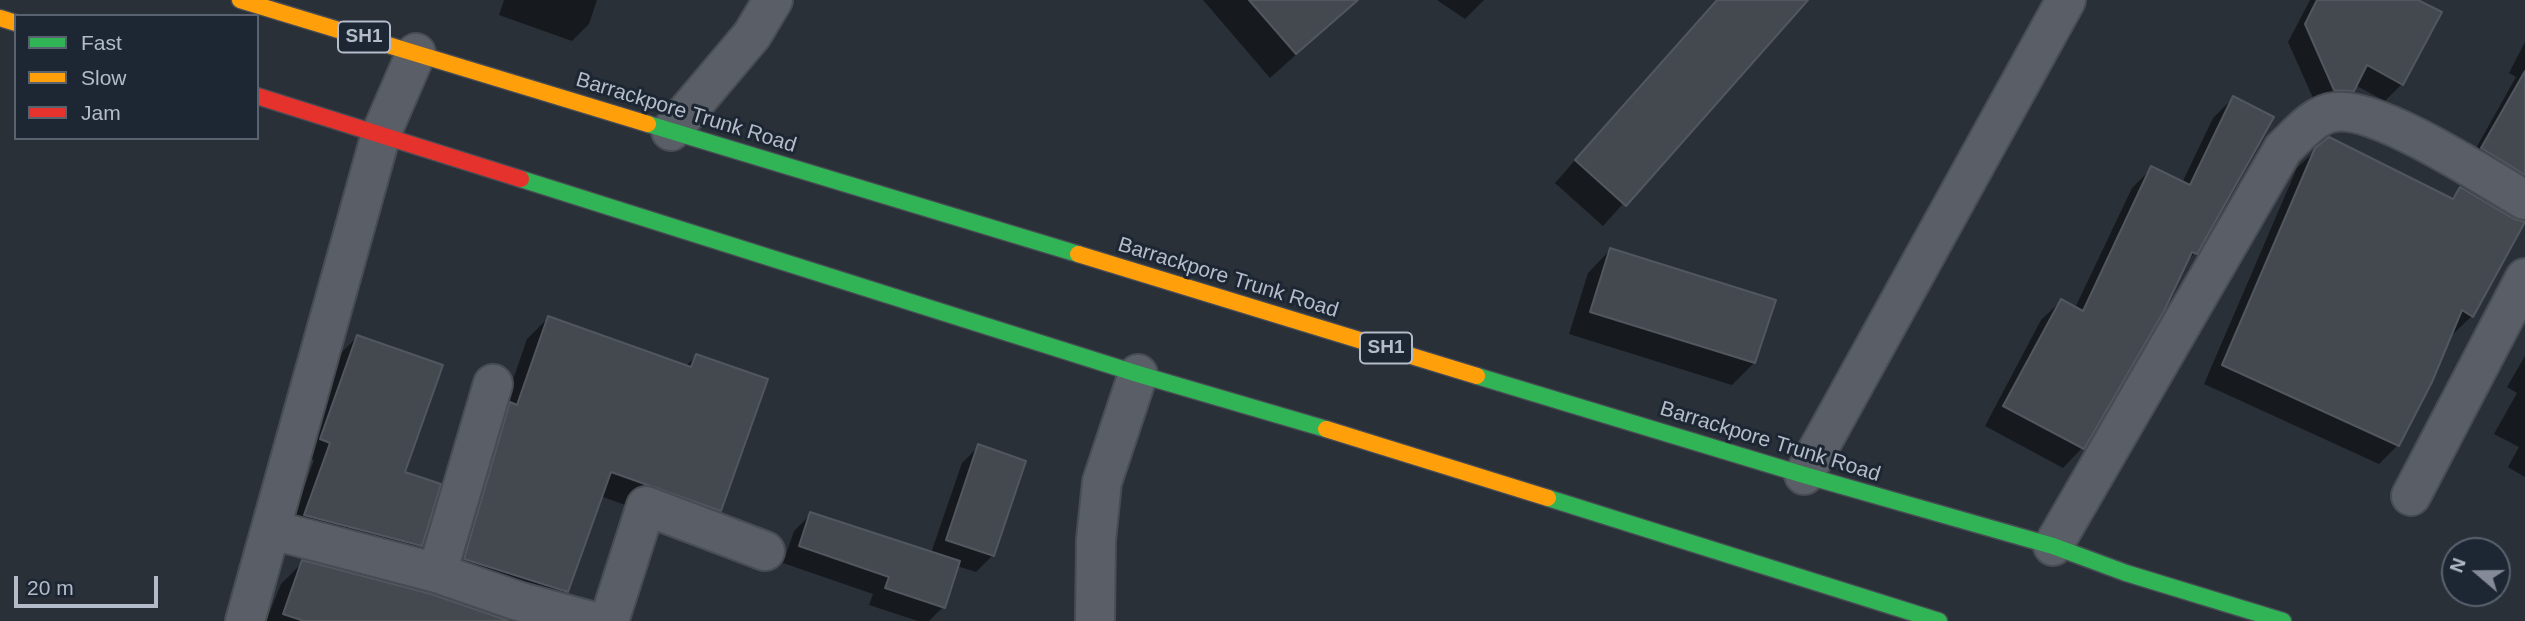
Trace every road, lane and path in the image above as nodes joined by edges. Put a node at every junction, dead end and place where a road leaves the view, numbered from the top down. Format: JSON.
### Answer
{"nodes":[{"id":1,"x":240,"y":0,"type":"edge"},
{"id":2,"x":773,"y":0,"type":"edge"},
{"id":3,"x":2066,"y":0,"type":"edge"},
{"id":4,"x":416,"y":53,"type":"junction"},
{"id":5,"x":259,"y":97,"type":"edge"},
{"id":6,"x":671,"y":131,"type":"junction"},
{"id":7,"x":381,"y":134,"type":"junction"},
{"id":8,"x":2525,"y":200,"type":"edge"},
{"id":9,"x":2525,"y":278,"type":"edge"},
{"id":10,"x":1138,"y":374,"type":"junction"},
{"id":11,"x":493,"y":384,"type":"dead end"},
{"id":12,"x":1804,"y":475,"type":"junction"},
{"id":13,"x":2411,"y":496,"type":"dead end"},
{"id":14,"x":273,"y":530,"type":"junction"},
{"id":15,"x":2053,"y":546,"type":"junction"},
{"id":16,"x":765,"y":551,"type":"dead end"},
{"id":17,"x":437,"y":573,"type":"junction"},
{"id":18,"x":517,"y":612,"type":"edge"},
{"id":19,"x":1887,"y":615,"type":"edge"},
{"id":20,"x":245,"y":621,"type":"edge"},
{"id":21,"x":591,"y":621,"type":"edge"},
{"id":22,"x":609,"y":621,"type":"edge"},
{"id":23,"x":1095,"y":621,"type":"edge"},
{"id":24,"x":1939,"y":621,"type":"edge"},
{"id":25,"x":2283,"y":621,"type":"edge"}],
"edges":[{"from":1,"to":4,"type":"main road","name":"Barrackpore Trunk Road","number":"SH1"},
{"from":2,"to":6,"type":"street"},
{"from":3,"to":12,"type":"street"},
{"from":4,"to":6,"type":"main road","name":"Barrackpore Trunk Road","number":"SH1"},
{"from":4,"to":7,"type":"street"},
{"from":5,"to":7,"type":"main road"},
{"from":6,"to":12,"type":"main road","name":"Barrackpore Trunk Road","number":"SH1"},
{"from":7,"to":10,"type":"main road"},
{"from":7,"to":14,"type":"street"},
{"from":8,"to":15,"type":"street"},
{"from":9,"to":13,"type":"street"},
{"from":10,"to":19,"type":"main road"},
{"from":10,"to":23,"type":"street"},
{"from":11,"to":17,"type":"street"},
{"from":12,"to":15,"type":"main road","name":"Barrackpore Trunk Road","number":"SH1"},
{"from":14,"to":17,"type":"street"},
{"from":14,"to":20,"type":"street"},
{"from":15,"to":25,"type":"main road","name":"Barrackpore Trunk Road","number":"SH1"},
{"from":16,"to":22,"type":"street"},
{"from":17,"to":18,"type":"street"},
{"from":18,"to":21,"type":"street"},
{"from":19,"to":24,"type":"main road"}]}
